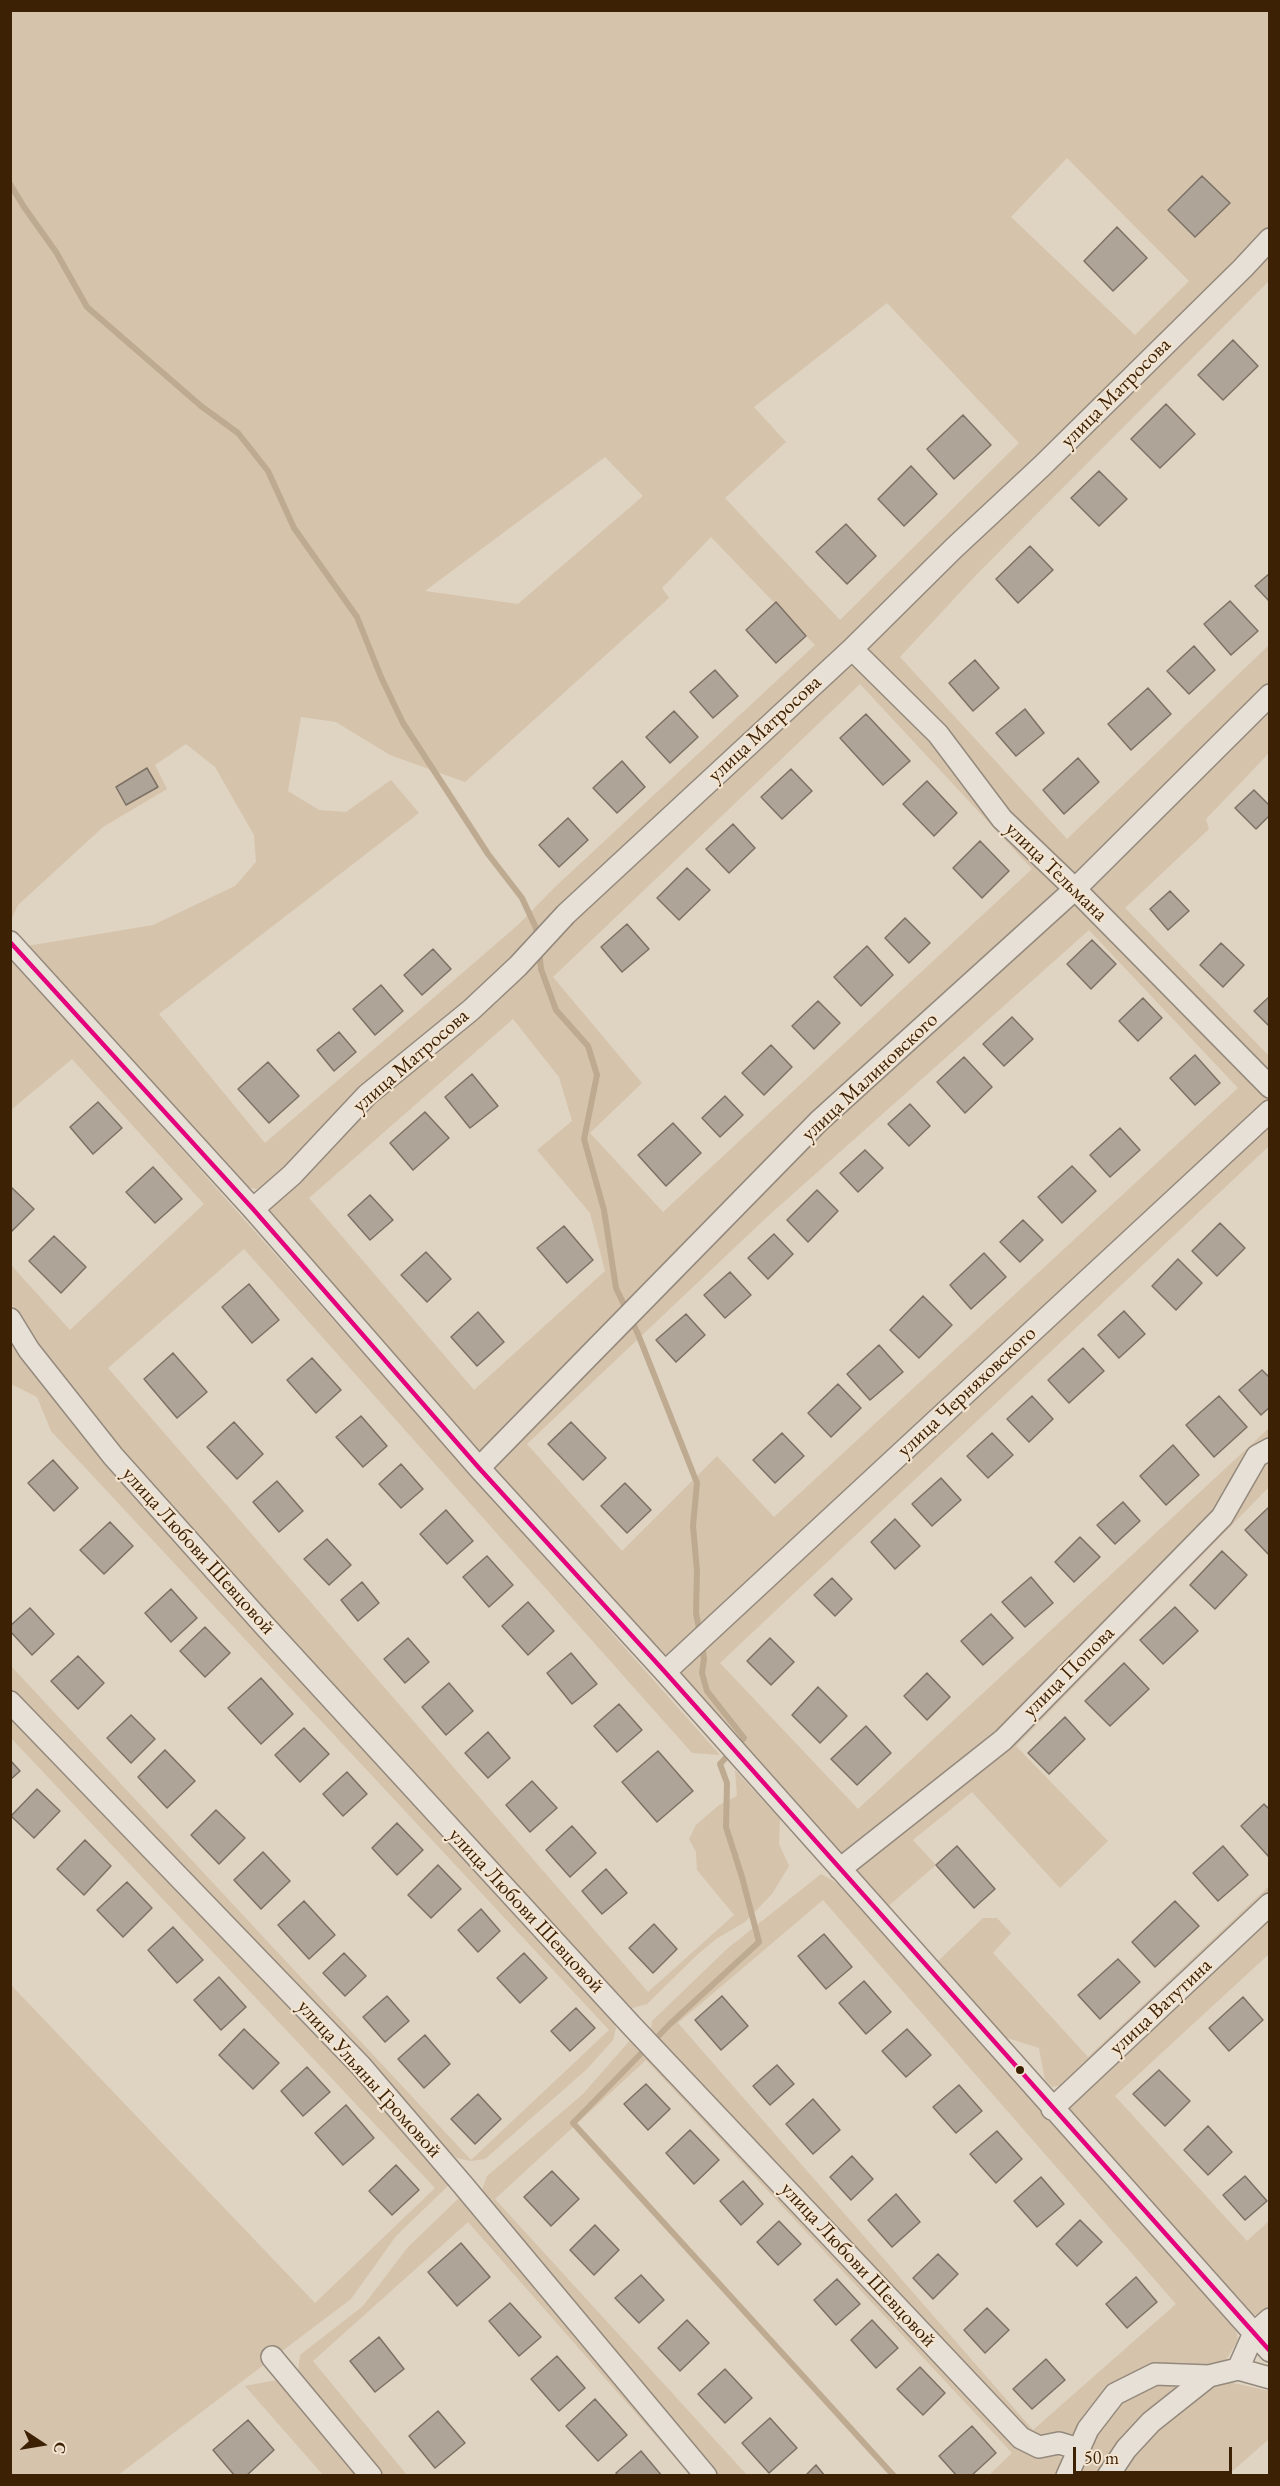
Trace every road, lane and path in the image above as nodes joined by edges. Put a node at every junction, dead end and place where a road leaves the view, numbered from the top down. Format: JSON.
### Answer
{"nodes":[{"id":1,"x":1269,"y":239,"type":"edge"},
{"id":2,"x":852,"y":649,"type":"junction"},
{"id":3,"x":1269,"y":695,"type":"edge"},
{"id":4,"x":1075,"y":889,"type":"junction"},
{"id":5,"x":10,"y":942,"type":"edge"},
{"id":6,"x":1269,"y":1087,"type":"edge"},
{"id":7,"x":1269,"y":1111,"type":"edge"},
{"id":8,"x":253,"y":1209,"type":"junction"},
{"id":9,"x":10,"y":1319,"type":"edge"},
{"id":10,"x":1269,"y":1449,"type":"edge"},
{"id":11,"x":479,"y":1468,"type":"junction"},
{"id":12,"x":665,"y":1672,"type":"junction"},
{"id":13,"x":10,"y":1702,"type":"edge"},
{"id":14,"x":840,"y":1869,"type":"junction"},
{"id":15,"x":1269,"y":1904,"type":"edge"},
{"id":16,"x":1052,"y":2109,"type":"junction"},
{"id":17,"x":1269,"y":2319,"type":"edge"},
{"id":18,"x":1254,"y":2333,"type":"junction"},
{"id":19,"x":1269,"y":2351,"type":"edge"},
{"id":20,"x":272,"y":2357,"type":"dead end"},
{"id":21,"x":1238,"y":2369,"type":"junction"},
{"id":22,"x":1209,"y":2376,"type":"junction"},
{"id":23,"x":1269,"y":2378,"type":"edge"},
{"id":24,"x":1079,"y":2449,"type":"junction"},
{"id":25,"x":371,"y":2475,"type":"edge"},
{"id":26,"x":706,"y":2475,"type":"edge"},
{"id":27,"x":1067,"y":2475,"type":"edge"},
{"id":28,"x":1109,"y":2475,"type":"edge"}],
"edges":[{"from":1,"to":2,"type":"street","name":"улица Матросова"},
{"from":2,"to":4,"type":"street","name":"улица Тельмана"},
{"from":2,"to":8,"type":"street","name":"улица Матросова"},
{"from":3,"to":4,"type":"street","name":"улица Малиновского"},
{"from":4,"to":6,"type":"street","name":"улица Тельмана"},
{"from":4,"to":11,"type":"street","name":"улица Малиновского"},
{"from":5,"to":8,"type":"street"},
{"from":7,"to":12,"type":"street","name":"улица Черняховского"},
{"from":8,"to":11,"type":"street"},
{"from":9,"to":24,"type":"street","name":"улица Любови Шевцовой"},
{"from":10,"to":14,"type":"street","name":"улица Попова"},
{"from":11,"to":12,"type":"street"},
{"from":12,"to":14,"type":"street"},
{"from":13,"to":26,"type":"street","name":"улица Ульяны Громовой"},
{"from":14,"to":16,"type":"street"},
{"from":15,"to":16,"type":"street","name":"улица Ватутина"},
{"from":16,"to":18,"type":"street"},
{"from":17,"to":18,"type":"street"},
{"from":18,"to":19,"type":"street"},
{"from":18,"to":21,"type":"street"},
{"from":20,"to":25,"type":"street"},
{"from":21,"to":22,"type":"street"},
{"from":21,"to":23,"type":"street"},
{"from":22,"to":24,"type":"street"},
{"from":22,"to":28,"type":"street"},
{"from":24,"to":27,"type":"street"}]}
